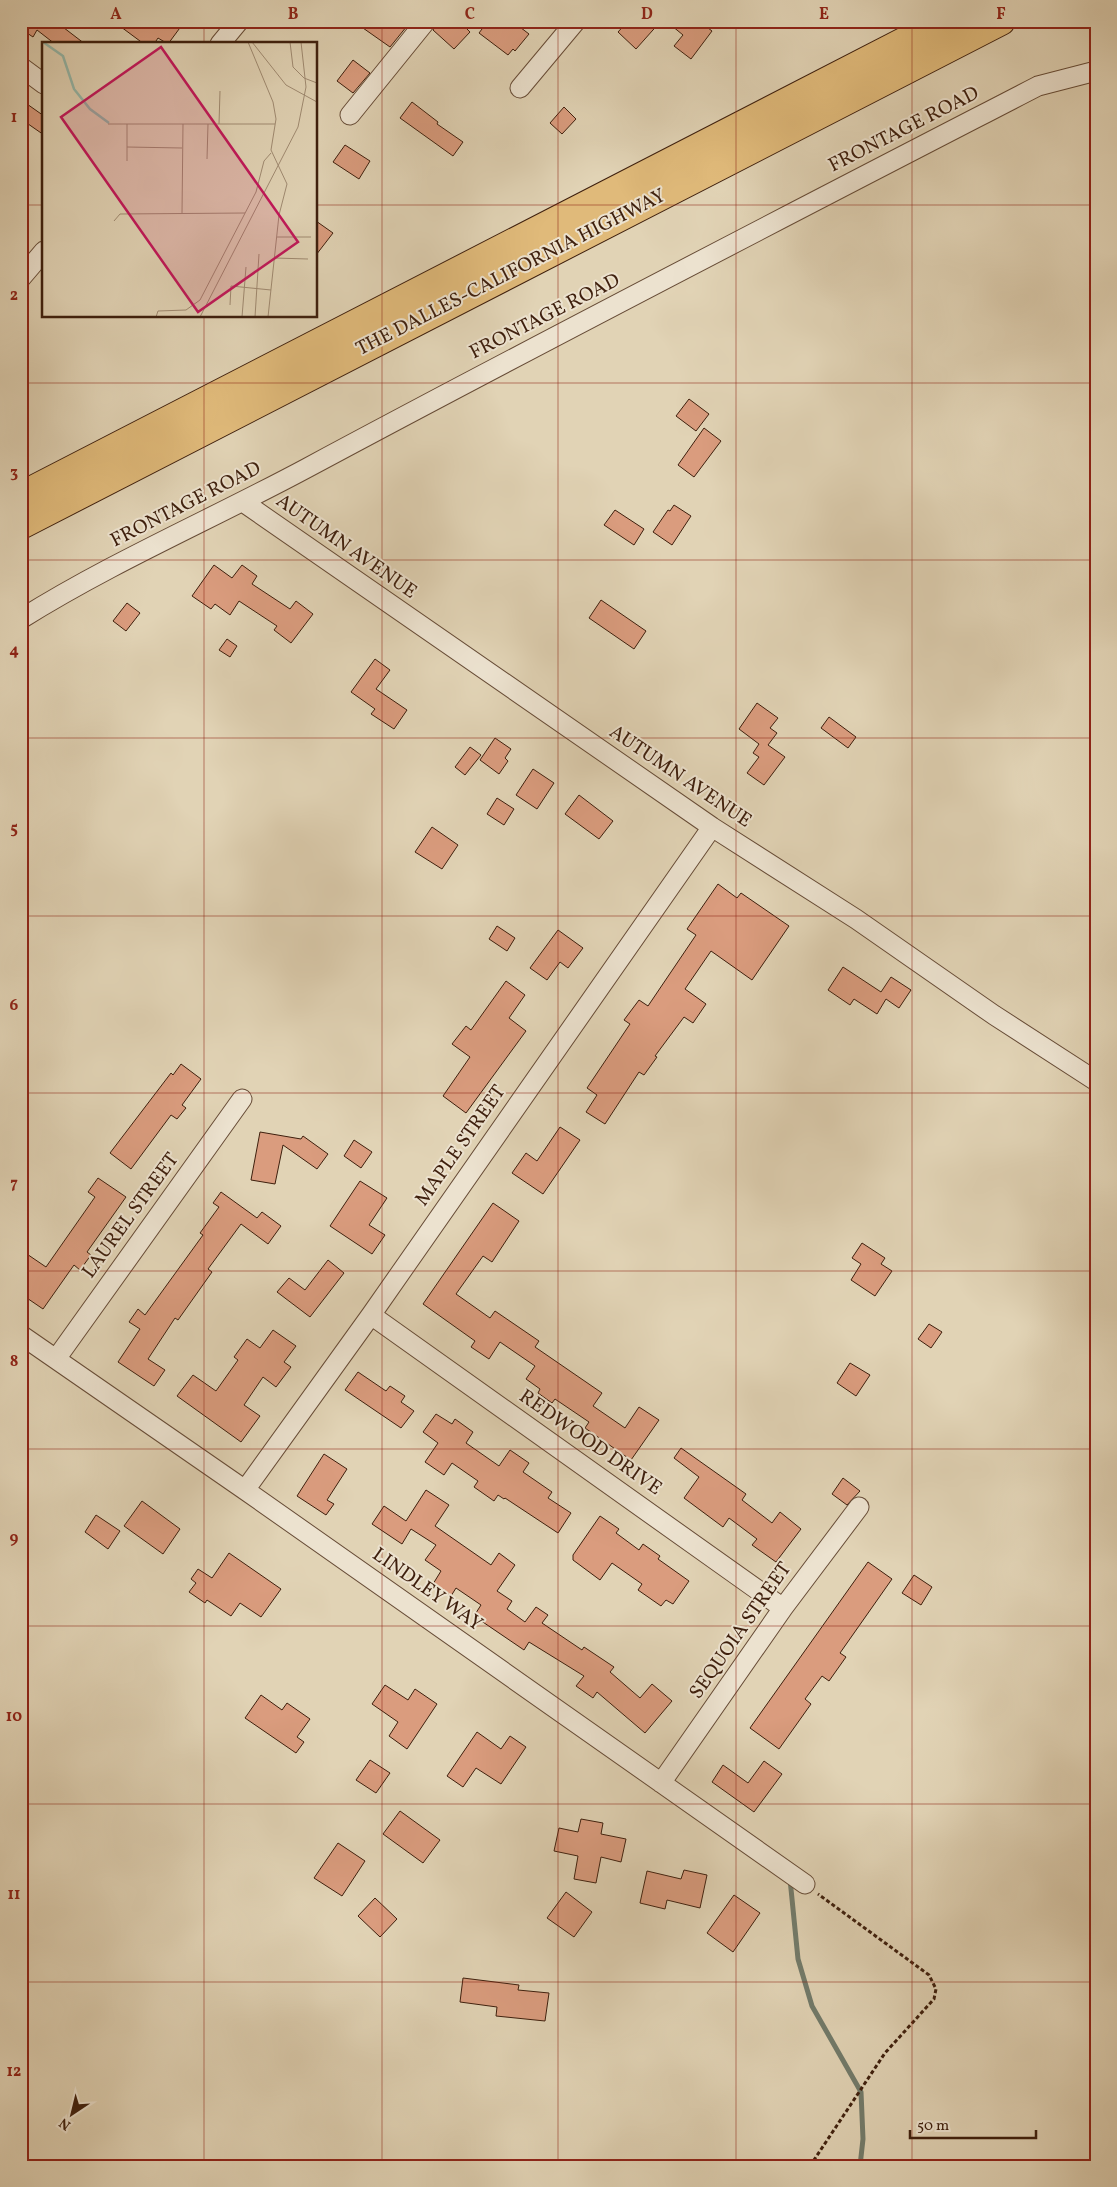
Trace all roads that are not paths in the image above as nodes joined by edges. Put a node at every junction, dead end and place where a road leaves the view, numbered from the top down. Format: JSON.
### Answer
{"nodes":[{"id":1,"x":239,"y":21,"type":"edge"},
{"id":2,"x":426,"y":21,"type":"edge"},
{"id":3,"x":576,"y":21,"type":"edge"},
{"id":4,"x":944,"y":21,"type":"edge"},
{"id":5,"x":1001,"y":21,"type":"edge"},
{"id":6,"x":222,"y":42,"type":"edge"},
{"id":7,"x":21,"y":67,"type":"edge"},
{"id":8,"x":1096,"y":71,"type":"edge"},
{"id":9,"x":42,"y":83,"type":"edge"},
{"id":10,"x":520,"y":88,"type":"dead end"},
{"id":11,"x":350,"y":115,"type":"dead end"},
{"id":12,"x":42,"y":253,"type":"edge"},
{"id":13,"x":21,"y":278,"type":"edge"},
{"id":14,"x":21,"y":496,"type":"edge"},
{"id":15,"x":243,"y":502,"type":"junction"},
{"id":16,"x":21,"y":525,"type":"edge"},
{"id":17,"x":21,"y":619,"type":"edge"},
{"id":18,"x":712,"y":827,"type":"junction"},
{"id":19,"x":1096,"y":1081,"type":"edge"},
{"id":20,"x":242,"y":1099,"type":"dead end"},
{"id":21,"x":371,"y":1315,"type":"junction"},
{"id":22,"x":21,"y":1335,"type":"edge"},
{"id":23,"x":56,"y":1358,"type":"junction"},
{"id":24,"x":245,"y":1490,"type":"junction"},
{"id":25,"x":859,"y":1507,"type":"dead end"},
{"id":26,"x":783,"y":1608,"type":"junction"},
{"id":27,"x":661,"y":1783,"type":"junction"},
{"id":28,"x":805,"y":1884,"type":"road end"}],
"edges":[{"from":1,"to":6,"type":"street"},
{"from":2,"to":11,"type":"street"},
{"from":3,"to":10,"type":"street"},
{"from":4,"to":14,"type":"highway","name":"THE DALLES-CALIFORNIA HIGHWAY"},
{"from":5,"to":16,"type":"highway","name":"THE DALLES-CALIFORNIA HIGHWAY"},
{"from":7,"to":9,"type":"street"},
{"from":8,"to":15,"type":"street","name":"FRONTAGE ROAD"},
{"from":12,"to":13,"type":"street"},
{"from":15,"to":17,"type":"street","name":"FRONTAGE ROAD"},
{"from":15,"to":18,"type":"street","name":"AUTUMN AVENUE"},
{"from":18,"to":19,"type":"street","name":"AUTUMN AVENUE"},
{"from":18,"to":21,"type":"street","name":"MAPLE STREET"},
{"from":20,"to":23,"type":"street","name":"LAUREL STREET"},
{"from":21,"to":24,"type":"street","name":"MAPLE STREET"},
{"from":21,"to":26,"type":"street","name":"REDWOOD DRIVE"},
{"from":22,"to":23,"type":"street","name":"LINDLEY WAY"},
{"from":23,"to":24,"type":"street","name":"LINDLEY WAY"},
{"from":24,"to":27,"type":"street","name":"LINDLEY WAY"},
{"from":25,"to":26,"type":"street","name":"SEQUOIA STREET"},
{"from":26,"to":27,"type":"street","name":"SEQUOIA STREET"},
{"from":27,"to":28,"type":"street","name":"LINDLEY WAY"}]}
